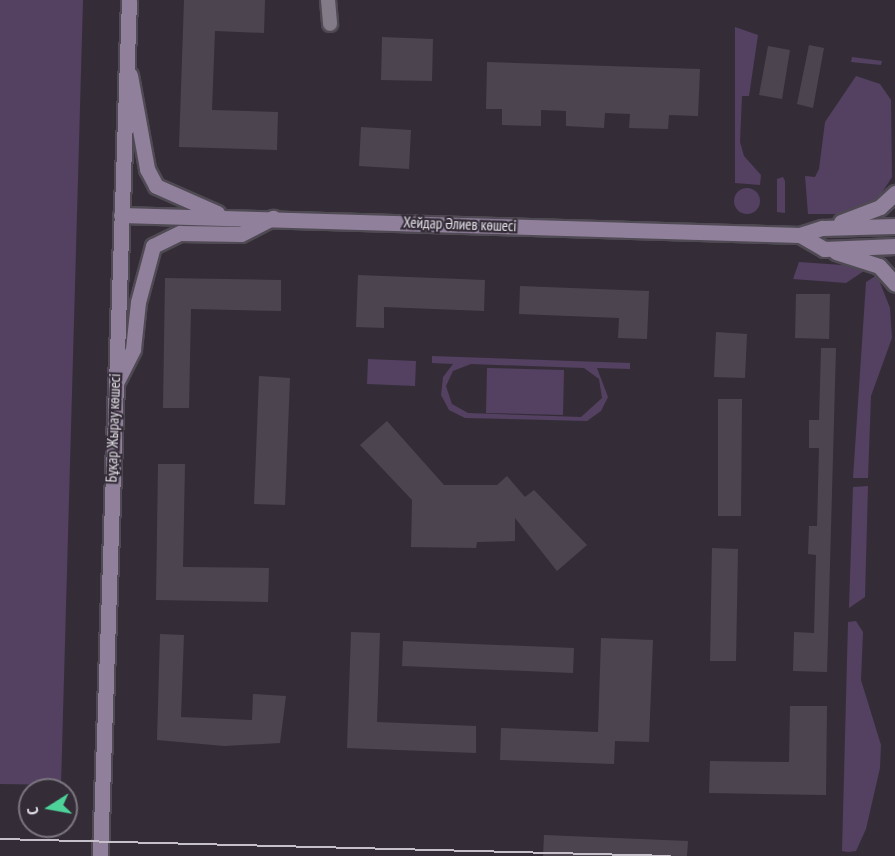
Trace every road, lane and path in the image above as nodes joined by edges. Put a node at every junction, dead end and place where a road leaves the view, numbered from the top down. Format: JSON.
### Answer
{"nodes":[{"id":1,"x":129,"y":0,"type":"edge"},
{"id":2,"x":328,"y":0,"type":"edge"},
{"id":3,"x":330,"y":24,"type":"dead end"},
{"id":4,"x":126,"y":67,"type":"junction"},
{"id":5,"x":895,"y":193,"type":"edge"},
{"id":6,"x":121,"y":215,"type":"junction"},
{"id":7,"x":223,"y":216,"type":"junction"},
{"id":8,"x":277,"y":217,"type":"junction"},
{"id":9,"x":895,"y":226,"type":"edge"},
{"id":10,"x":822,"y":228,"type":"junction"},
{"id":11,"x":800,"y":235,"type":"junction"},
{"id":12,"x":895,"y":246,"type":"edge"},
{"id":13,"x":824,"y":249,"type":"junction"},
{"id":14,"x":895,"y":284,"type":"edge"},
{"id":15,"x":114,"y":385,"type":"junction"},
{"id":16,"x":100,"y":856,"type":"edge"}],
"edges":[{"from":1,"to":4,"type":"street","name":"Бұқар Жырау көшесі"},
{"from":2,"to":3,"type":"street"},
{"from":4,"to":6,"type":"street","name":"Бұқар Жырау көшесі"},
{"from":4,"to":7,"type":"street"},
{"from":5,"to":10,"type":"street"},
{"from":6,"to":7,"type":"street","name":"Хейдар Әлиев көшесі"},
{"from":6,"to":15,"type":"street","name":"Бұқар Жырау көшесі"},
{"from":7,"to":8,"type":"street","name":"Хейдар Әлиев көшесі"},
{"from":8,"to":11,"type":"street","name":"Хейдар Әлиев көшесі"},
{"from":8,"to":15,"type":"street"},
{"from":9,"to":10,"type":"street","name":"Хейдар Әлиев көшесі"},
{"from":10,"to":11,"type":"street","name":"Хейдар Әлиев көшесі"},
{"from":11,"to":13,"type":"street","name":"Хейдар Әлиев көшесі"},
{"from":12,"to":13,"type":"street"},
{"from":13,"to":14,"type":"street","name":"Хейдар Әлиев көшесі"},
{"from":15,"to":16,"type":"street","name":"Бұқар Жырау көшесі"}]}
